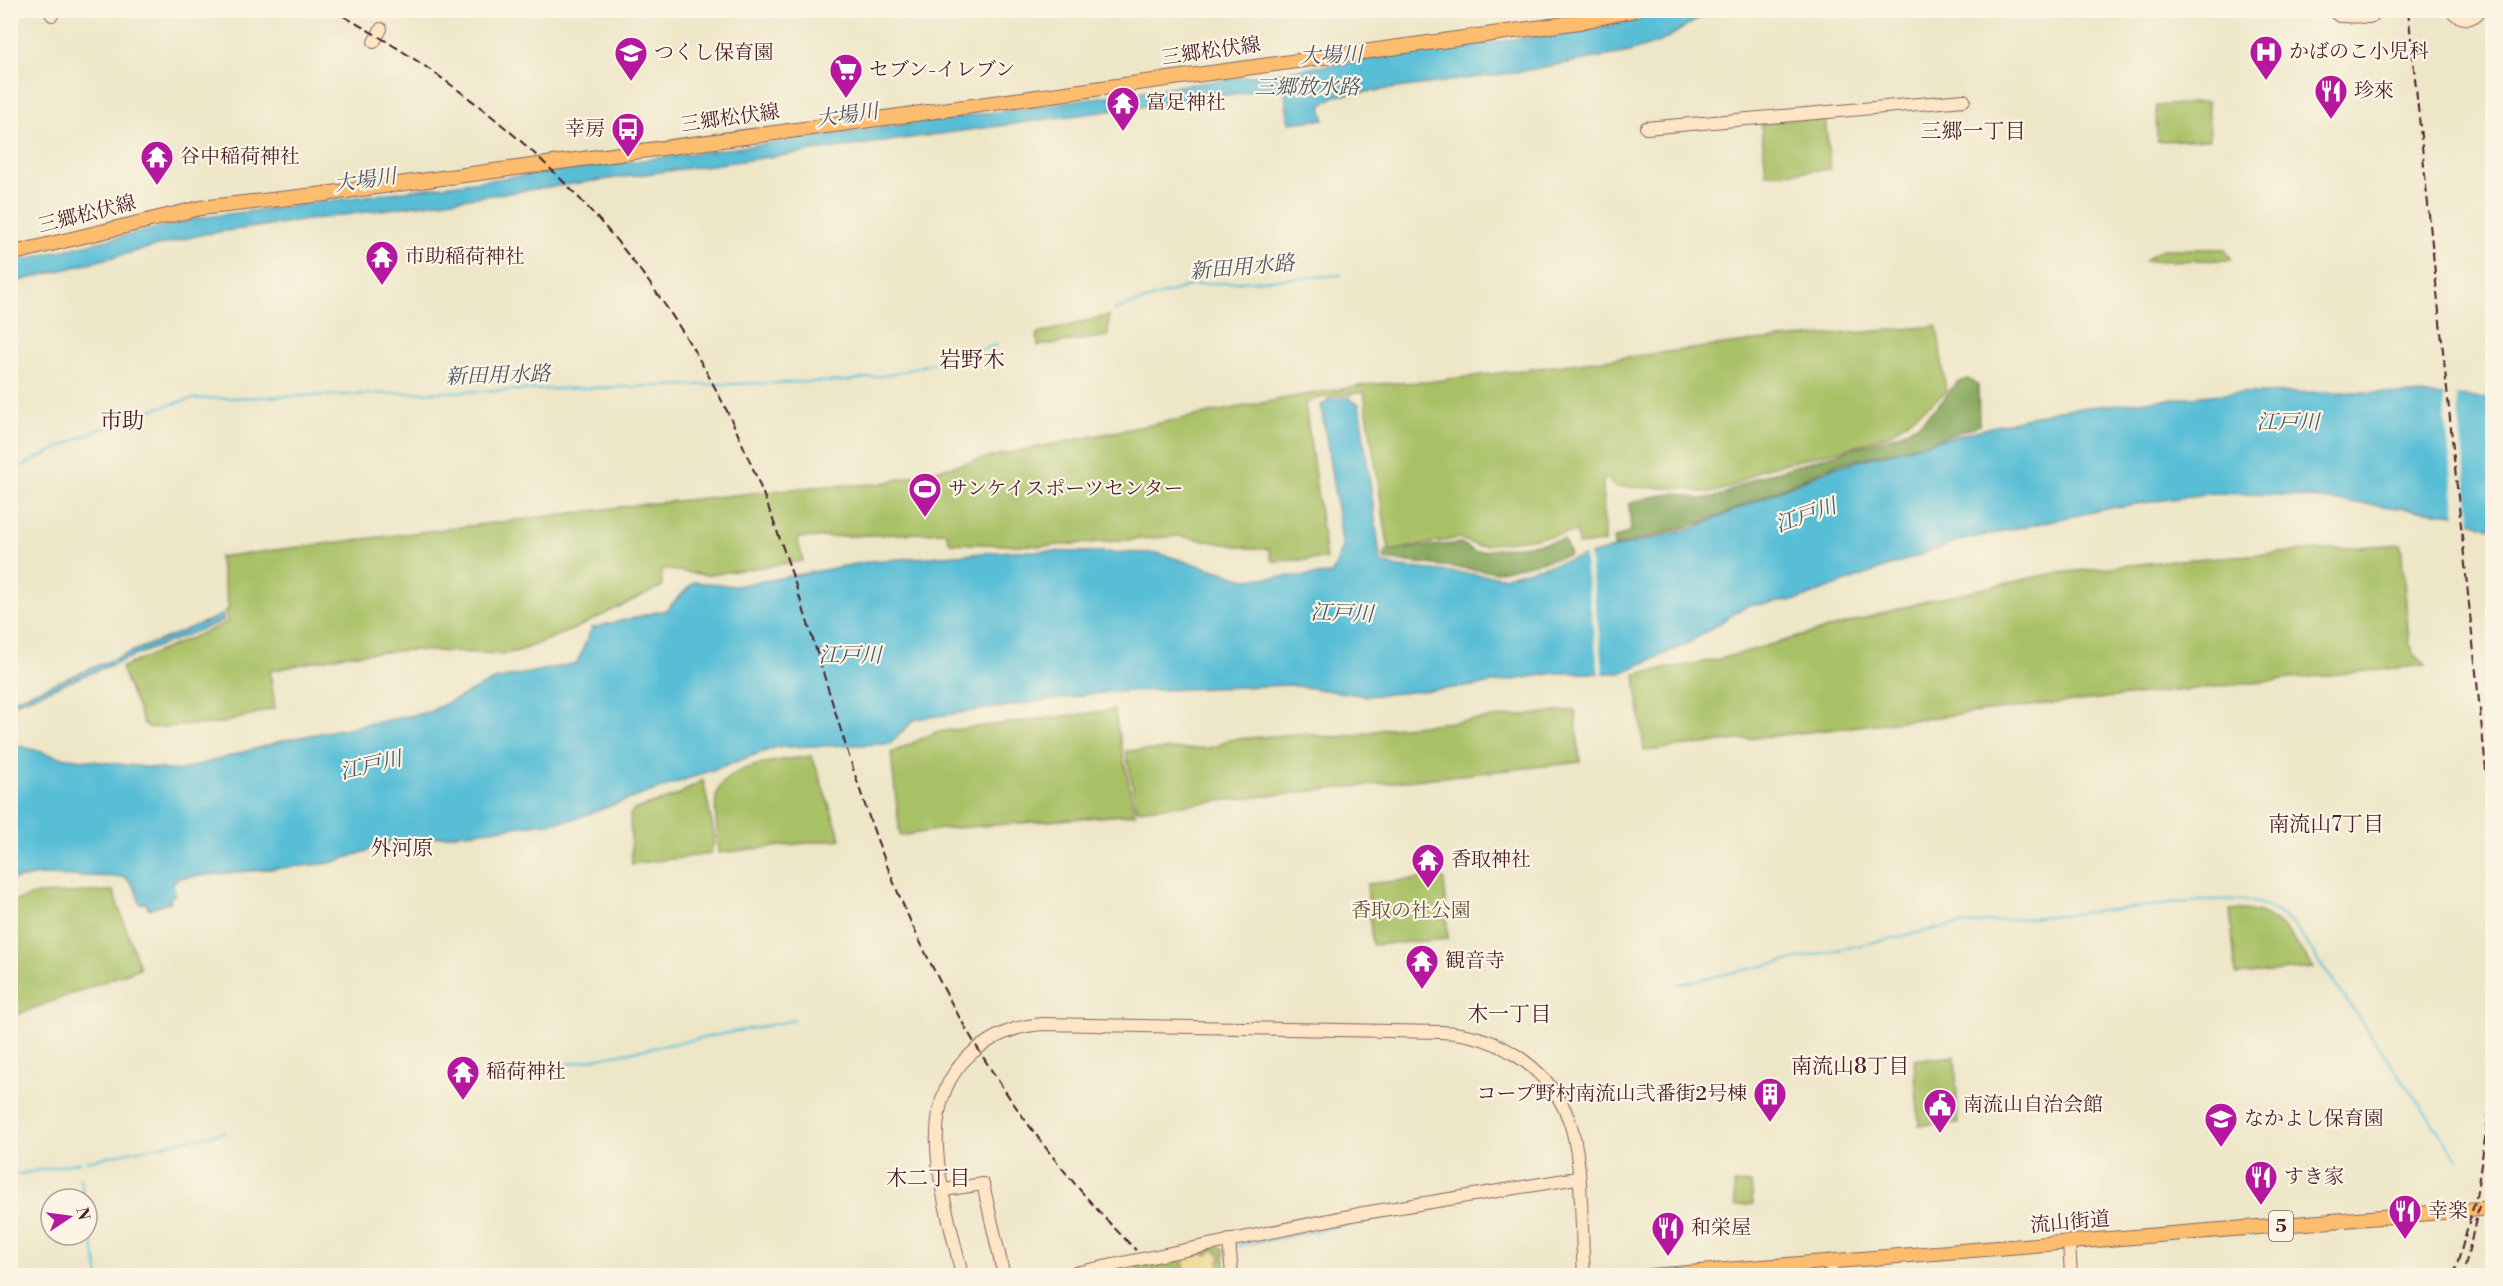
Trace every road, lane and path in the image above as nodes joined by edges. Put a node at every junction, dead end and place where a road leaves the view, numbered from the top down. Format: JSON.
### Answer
{"nodes":[{"id":1,"x":1635,"y":10,"type":"edge"},
{"id":2,"x":2332,"y":10,"type":"edge"},
{"id":3,"x":2375,"y":10,"type":"edge"},
{"id":4,"x":2451,"y":10,"type":"edge"},
{"id":5,"x":2480,"y":10,"type":"edge"},
{"id":6,"x":381,"y":29,"type":"dead end"},
{"id":7,"x":374,"y":42,"type":"dead end"},
{"id":8,"x":1964,"y":100,"type":"dead end"},
{"id":9,"x":1646,"y":128,"type":"dead end"},
{"id":10,"x":10,"y":254,"type":"edge"},
{"id":11,"x":1577,"y":1178,"type":"junction"},
{"id":12,"x":944,"y":1190,"type":"junction"},
{"id":13,"x":2493,"y":1208,"type":"edge"},
{"id":14,"x":1229,"y":1240,"type":"junction"},
{"id":15,"x":2069,"y":1242,"type":"junction"},
{"id":16,"x":1831,"y":1261,"type":"junction"},
{"id":17,"x":962,"y":1275,"type":"edge"},
{"id":18,"x":1004,"y":1275,"type":"edge"},
{"id":19,"x":1060,"y":1275,"type":"edge"},
{"id":20,"x":1232,"y":1275,"type":"edge"},
{"id":21,"x":1584,"y":1275,"type":"edge"},
{"id":22,"x":1650,"y":1275,"type":"edge"},
{"id":23,"x":1832,"y":1275,"type":"edge"},
{"id":24,"x":2071,"y":1275,"type":"edge"}],
"edges":[{"from":1,"to":10,"type":"main road","name":"三郷松伏線"},
{"from":2,"to":3,"type":"street"},
{"from":4,"to":5,"type":"street"},
{"from":6,"to":7,"type":"street"},
{"from":8,"to":9,"type":"street"},
{"from":11,"to":12,"type":"street"},
{"from":11,"to":14,"type":"street"},
{"from":11,"to":21,"type":"street"},
{"from":12,"to":17,"type":"street"},
{"from":12,"to":18,"type":"street"},
{"from":13,"to":15,"type":"main road","name":"流山街道","number":"5"},
{"from":14,"to":19,"type":"street"},
{"from":14,"to":20,"type":"street"},
{"from":15,"to":16,"type":"main road","name":"流山街道","number":"5"},
{"from":15,"to":24,"type":"street"},
{"from":16,"to":22,"type":"main road","name":"流山街道","number":"5"},
{"from":16,"to":23,"type":"street"}]}
